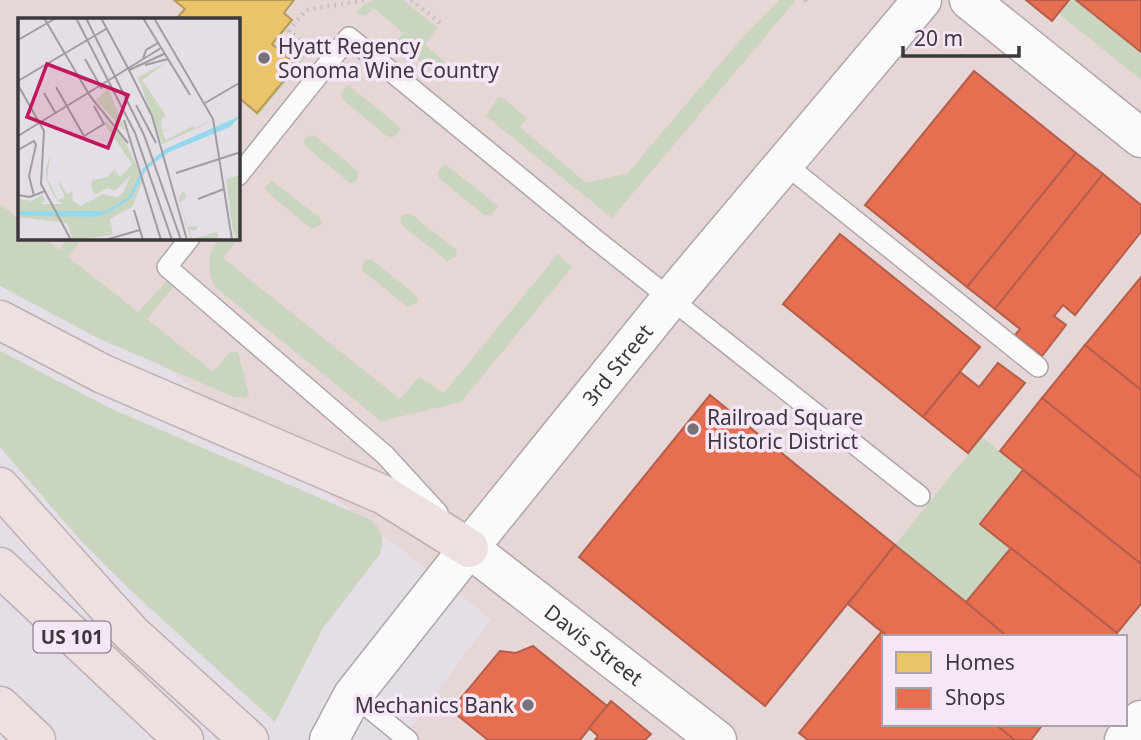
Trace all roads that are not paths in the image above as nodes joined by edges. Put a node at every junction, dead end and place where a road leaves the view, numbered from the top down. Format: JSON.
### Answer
{"nodes":[{"id":1,"x":922,"y":0,"type":"edge"},
{"id":2,"x":969,"y":0,"type":"edge"},
{"id":3,"x":1141,"y":138,"type":"edge"},
{"id":4,"x":785,"y":163,"type":"junction"},
{"id":5,"x":240,"y":173,"type":"edge"},
{"id":6,"x":188,"y":240,"type":"edge"},
{"id":7,"x":671,"y":298,"type":"junction"},
{"id":8,"x":0,"y":320,"type":"edge"},
{"id":9,"x":1038,"y":367,"type":"dead end"},
{"id":10,"x":0,"y":487,"type":"edge"},
{"id":11,"x":920,"y":496,"type":"dead end"},
{"id":12,"x":469,"y":548,"type":"junction"},
{"id":13,"x":0,"y":567,"type":"edge"},
{"id":14,"x":353,"y":695,"type":"junction"},
{"id":15,"x":0,"y":706,"type":"edge"},
{"id":16,"x":1141,"y":720,"type":"edge"},
{"id":17,"x":36,"y":740,"type":"edge"},
{"id":18,"x":184,"y":740,"type":"edge"},
{"id":19,"x":249,"y":740,"type":"edge"},
{"id":20,"x":329,"y":740,"type":"edge"},
{"id":21,"x":408,"y":740,"type":"edge"},
{"id":22,"x":718,"y":740,"type":"edge"},
{"id":23,"x":1124,"y":740,"type":"edge"}],
"edges":[{"from":1,"to":4,"type":"main road","name":"3rd Street"},
{"from":2,"to":3,"type":"main road"},
{"from":4,"to":7,"type":"main road","name":"3rd Street"},
{"from":4,"to":9,"type":"lane"},
{"from":5,"to":7,"type":"lane"},
{"from":6,"to":12,"type":"lane"},
{"from":7,"to":11,"type":"lane"},
{"from":7,"to":12,"type":"main road","name":"3rd Street"},
{"from":8,"to":12,"type":"highway"},
{"from":10,"to":19,"type":"highway"},
{"from":12,"to":14,"type":"main road","name":"3rd Street"},
{"from":12,"to":22,"type":"main road","name":"Davis Street"},
{"from":13,"to":18,"type":"highway","number":"US 101"},
{"from":14,"to":20,"type":"main road","name":"3rd Street"},
{"from":14,"to":21,"type":"lane"},
{"from":15,"to":17,"type":"highway"},
{"from":16,"to":23,"type":"main road"}]}
